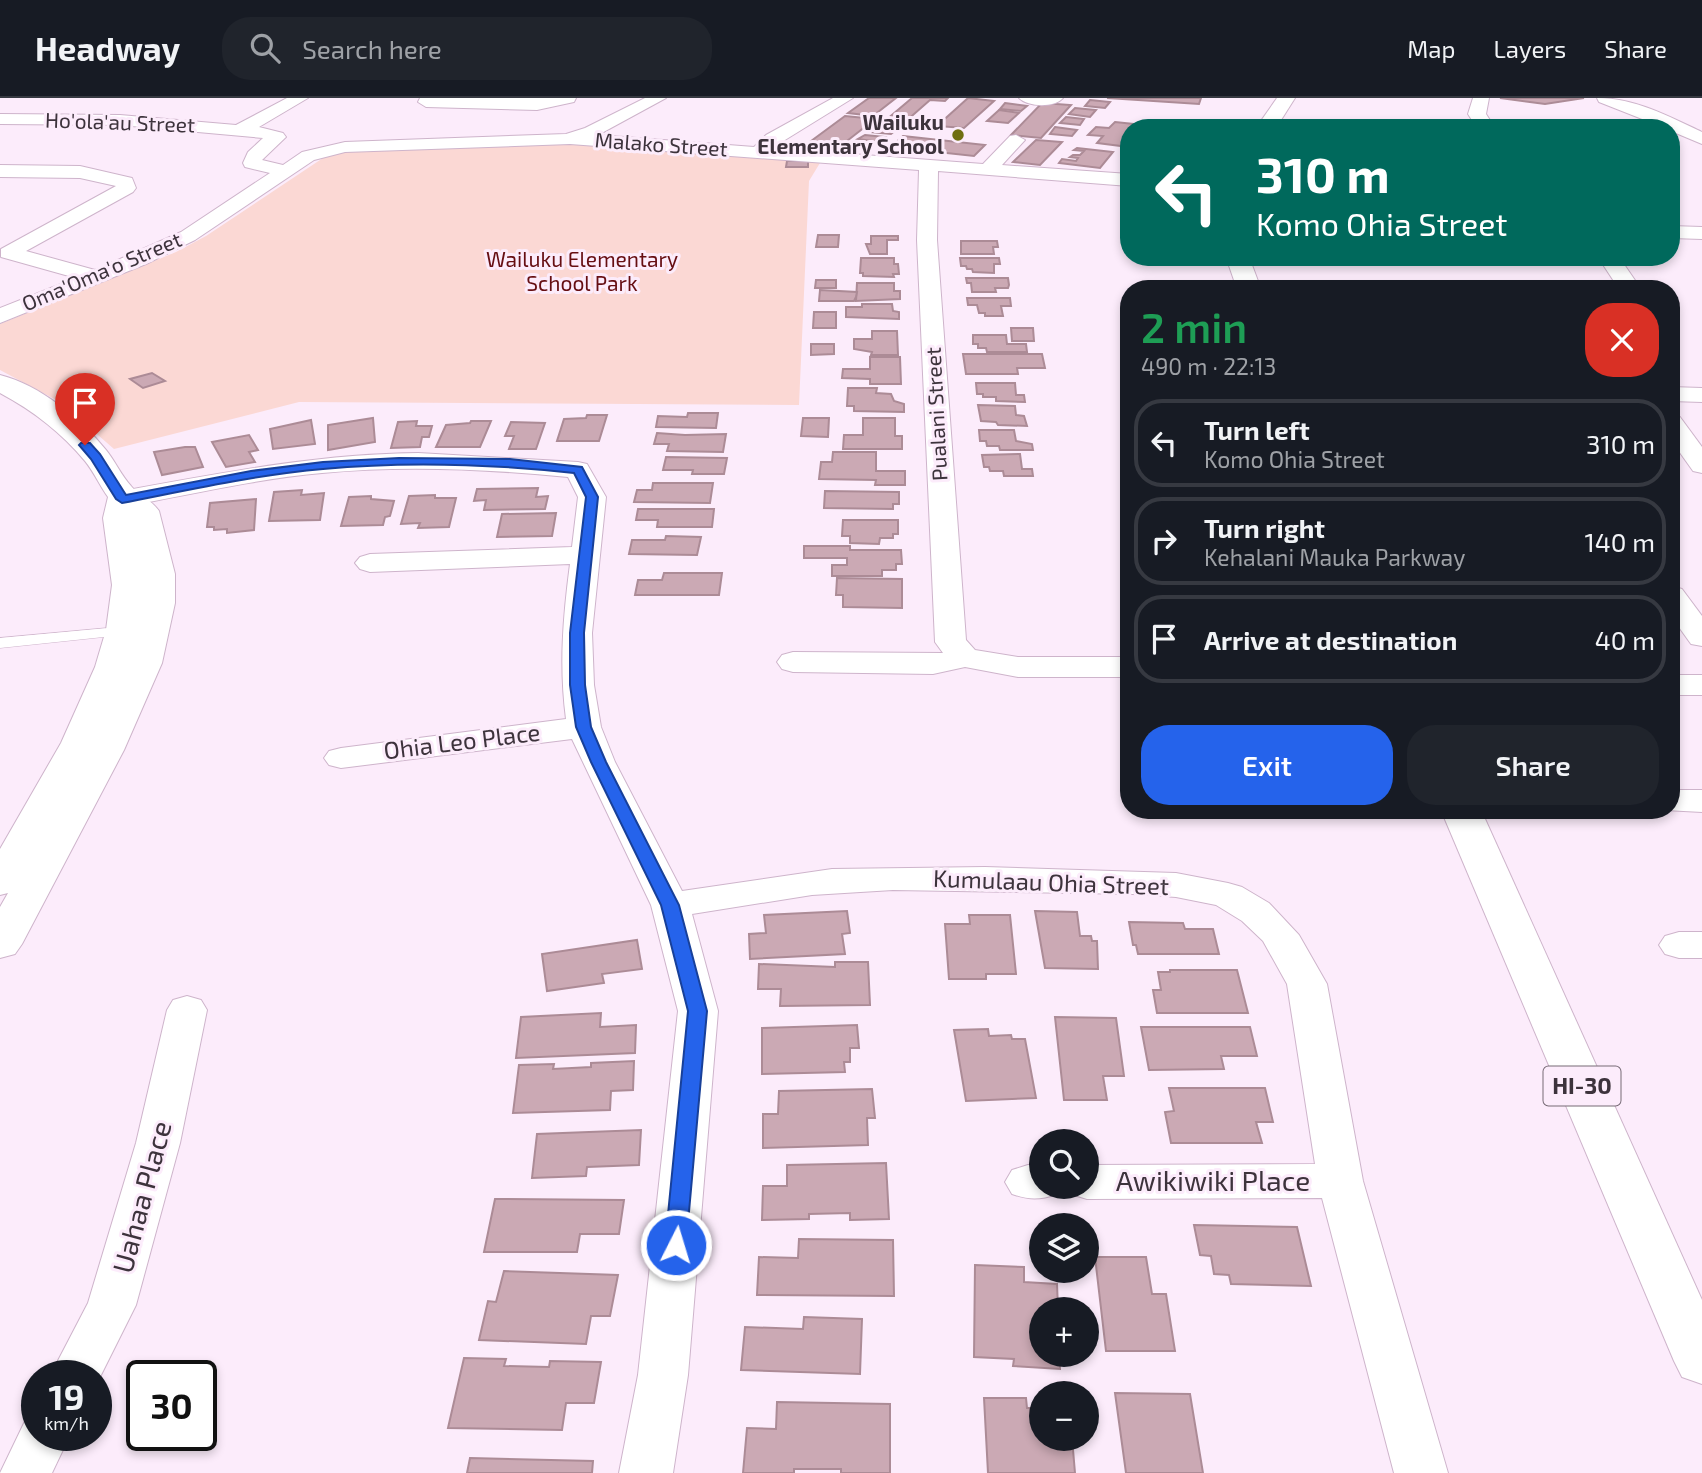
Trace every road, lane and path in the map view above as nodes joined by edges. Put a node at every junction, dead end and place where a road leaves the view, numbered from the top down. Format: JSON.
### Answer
{"nodes":[{"id":1,"x":300,"y":98,"type":"edge"},
{"id":2,"x":568,"y":98,"type":"edge"},
{"id":3,"x":659,"y":98,"type":"edge"},
{"id":4,"x":845,"y":98,"type":"edge"},
{"id":5,"x":1027,"y":98,"type":"edge"},
{"id":6,"x":1055,"y":98,"type":"edge"},
{"id":7,"x":1286,"y":98,"type":"edge"},
{"id":8,"x":1481,"y":98,"type":"edge"},
{"id":9,"x":1605,"y":98,"type":"edge"},
{"id":10,"x":429,"y":100,"type":"edge"},
{"id":11,"x":148,"y":104,"type":"dead end"},
{"id":12,"x":2,"y":111,"type":"edge"},
{"id":13,"x":1272,"y":119,"type":"edge"},
{"id":14,"x":1480,"y":119,"type":"edge"},
{"id":15,"x":1660,"y":119,"type":"edge"},
{"id":16,"x":120,"y":120,"type":"junction"},
{"id":17,"x":1680,"y":128,"type":"edge"},
{"id":18,"x":240,"y":130,"type":"junction"},
{"id":19,"x":570,"y":138,"type":"junction"},
{"id":20,"x":1702,"y":139,"type":"edge"},
{"id":21,"x":1016,"y":140,"type":"dead end"},
{"id":22,"x":388,"y":146,"type":"junction"},
{"id":23,"x":762,"y":151,"type":"junction"},
{"id":24,"x":929,"y":164,"type":"junction"},
{"id":25,"x":988,"y":169,"type":"junction"},
{"id":26,"x":0,"y":171,"type":"edge"},
{"id":27,"x":286,"y":171,"type":"junction"},
{"id":28,"x":1120,"y":177,"type":"edge"},
{"id":29,"x":1680,"y":232,"type":"edge"},
{"id":30,"x":1702,"y":233,"type":"edge"},
{"id":31,"x":97,"y":277,"type":"junction"},
{"id":32,"x":0,"y":316,"type":"edge"},
{"id":33,"x":0,"y":383,"type":"edge"},
{"id":34,"x":1680,"y":395,"type":"edge"},
{"id":35,"x":1702,"y":396,"type":"edge"},
{"id":36,"x":1680,"y":435,"type":"edge"},
{"id":37,"x":1702,"y":466,"type":"edge"},
{"id":38,"x":122,"y":499,"type":"junction"},
{"id":39,"x":584,"y":555,"type":"junction"},
{"id":40,"x":369,"y":563,"type":"dead end"},
{"id":41,"x":1680,"y":607,"type":"edge"},
{"id":42,"x":108,"y":633,"type":"dead end"},
{"id":43,"x":1702,"y":637,"type":"edge"},
{"id":44,"x":0,"y":643,"type":"edge"},
{"id":45,"x":965,"y":658,"type":"junction"},
{"id":46,"x":793,"y":662,"type":"dead end"},
{"id":47,"x":1120,"y":667,"type":"edge"},
{"id":48,"x":1680,"y":685,"type":"edge"},
{"id":49,"x":1702,"y":685,"type":"edge"},
{"id":50,"x":584,"y":727,"type":"junction"},
{"id":51,"x":341,"y":758,"type":"dead end"},
{"id":52,"x":1680,"y":801,"type":"edge"},
{"id":53,"x":1702,"y":801,"type":"edge"},
{"id":54,"x":1465,"y":819,"type":"edge"},
{"id":55,"x":9,"y":894,"type":"edge"},
{"id":56,"x":670,"y":905,"type":"junction"},
{"id":57,"x":0,"y":944,"type":"edge"},
{"id":58,"x":187,"y":1010,"type":"dead end"},
{"id":59,"x":1340,"y":1181,"type":"junction"},
{"id":60,"x":1099,"y":1182,"type":"edge"},
{"id":61,"x":83,"y":1360,"type":"edge"},
{"id":62,"x":1702,"y":1361,"type":"edge"},
{"id":63,"x":36,"y":1451,"type":"edge"},
{"id":64,"x":25,"y":1473,"type":"edge"},
{"id":65,"x":646,"y":1473,"type":"edge"},
{"id":66,"x":1421,"y":1473,"type":"edge"}],
"edges":[{"from":1,"to":18,"type":"street"},
{"from":2,"to":10,"type":"street"},
{"from":3,"to":19,"type":"street"},
{"from":4,"to":23,"type":"street"},
{"from":5,"to":6,"type":"street"},
{"from":7,"to":13,"type":"street"},
{"from":8,"to":14,"type":"street"},
{"from":9,"to":15,"type":"street"},
{"from":10,"to":22,"type":"street"},
{"from":11,"to":16,"type":"street"},
{"from":12,"to":16,"type":"street","name":"Ho'ola'au Street"},
{"from":16,"to":18,"type":"street","name":"Ho'ola'au Street"},
{"from":17,"to":20,"type":"street"},
{"from":18,"to":27,"type":"street","name":"Ho'ola'au Street"},
{"from":19,"to":22,"type":"street"},
{"from":19,"to":23,"type":"street","name":"Malako Street"},
{"from":21,"to":25,"type":"street"},
{"from":22,"to":27,"type":"street","name":"Oma'Oma'o Street"},
{"from":23,"to":24,"type":"street","name":"Malako Street"},
{"from":24,"to":25,"type":"street","name":"Malako Street"},
{"from":24,"to":45,"type":"street","name":"Pualani Street"},
{"from":25,"to":28,"type":"street","name":"Malako Street"},
{"from":26,"to":31,"type":"street"},
{"from":27,"to":31,"type":"street","name":"Oma'Oma'o Street"},
{"from":29,"to":30,"type":"street"},
{"from":31,"to":32,"type":"street","name":"Oma'Oma'o Street"},
{"from":33,"to":38,"type":"street"},
{"from":34,"to":35,"type":"street"},
{"from":36,"to":37,"type":"street"},
{"from":38,"to":39,"type":"street"},
{"from":38,"to":55,"type":"street"},
{"from":39,"to":40,"type":"street"},
{"from":39,"to":50,"type":"street"},
{"from":41,"to":43,"type":"street"},
{"from":42,"to":44,"type":"lane"},
{"from":45,"to":46,"type":"street"},
{"from":45,"to":47,"type":"street"},
{"from":48,"to":49,"type":"street"},
{"from":50,"to":51,"type":"street","name":"Ohia Leo Place"},
{"from":50,"to":56,"type":"street"},
{"from":52,"to":53,"type":"street"},
{"from":54,"to":62,"type":"street","number":"HI-30"},
{"from":55,"to":57,"type":"street"},
{"from":56,"to":59,"type":"street","name":"Kumulaau Ohia Street"},
{"from":56,"to":65,"type":"street"},
{"from":58,"to":61,"type":"street","name":"Uahaa Place"},
{"from":59,"to":60,"type":"street","name":"Awikiwiki Place"},
{"from":59,"to":66,"type":"street","name":"Kumulaau Ohia Street"},
{"from":63,"to":64,"type":"street"}]}
